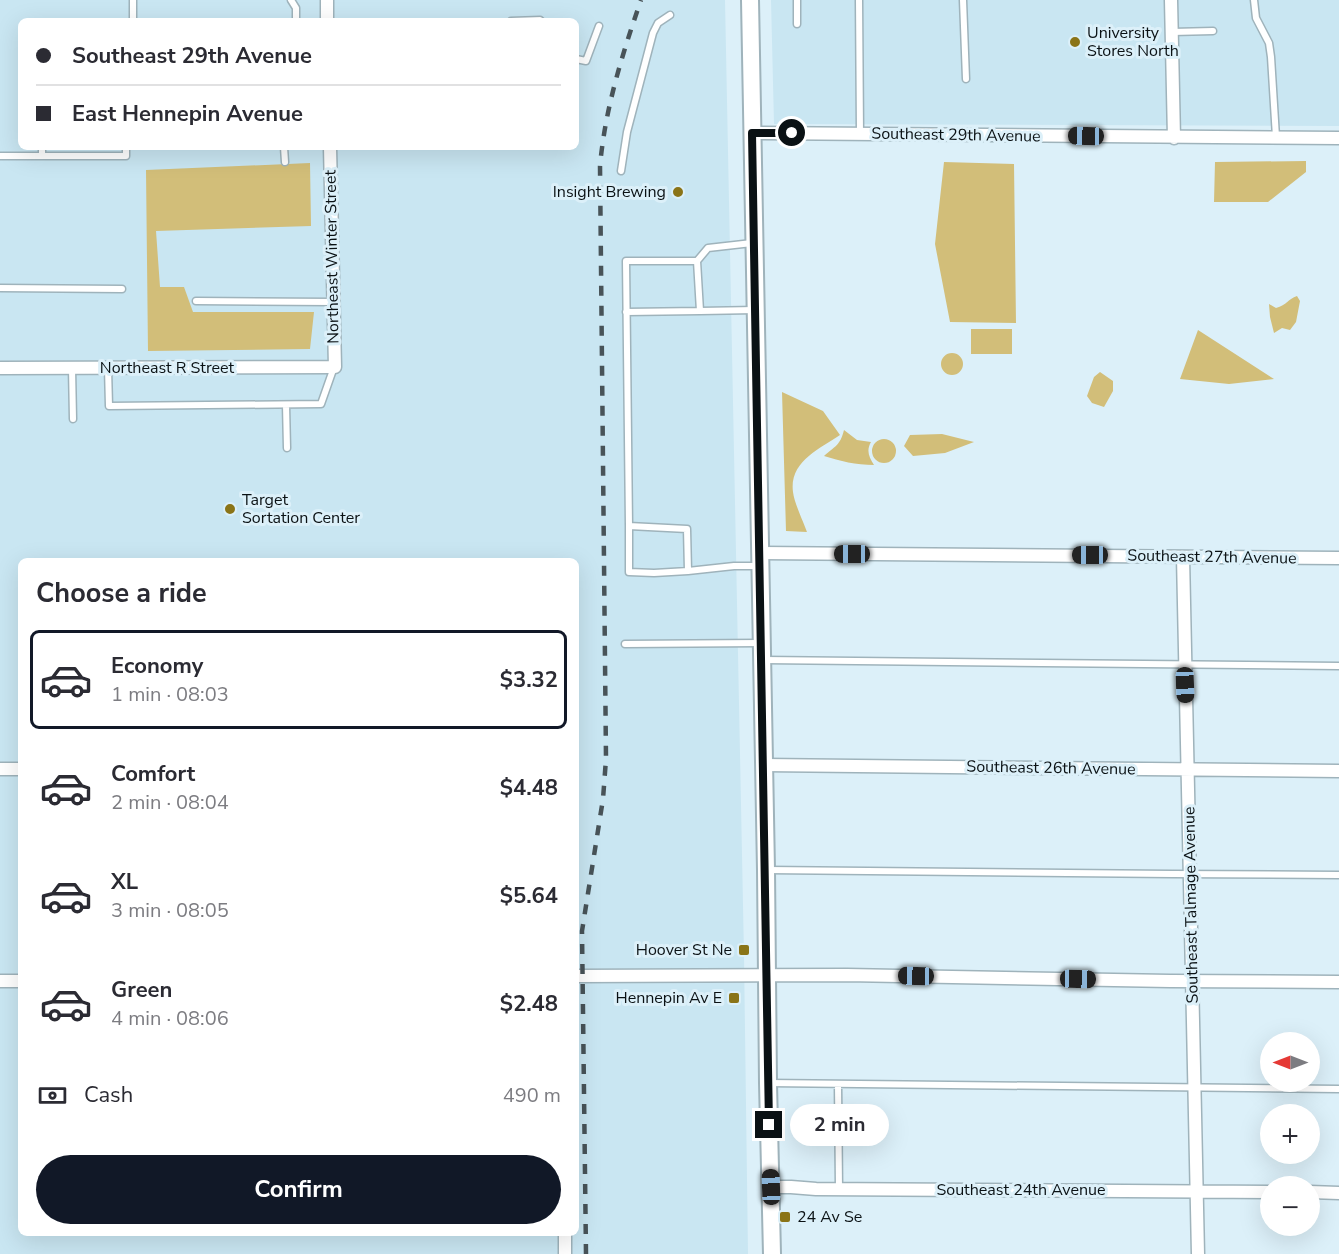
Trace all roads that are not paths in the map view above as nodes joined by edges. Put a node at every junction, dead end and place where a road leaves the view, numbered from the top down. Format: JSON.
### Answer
{"nodes":[{"id":1,"x":133,"y":0,"type":"edge"},
{"id":2,"x":291,"y":0,"type":"edge"},
{"id":3,"x":327,"y":0,"type":"edge"},
{"id":4,"x":750,"y":0,"type":"edge"},
{"id":5,"x":796,"y":0,"type":"edge"},
{"id":6,"x":859,"y":0,"type":"edge"},
{"id":7,"x":963,"y":0,"type":"edge"},
{"id":8,"x":1171,"y":0,"type":"edge"},
{"id":9,"x":1254,"y":0,"type":"edge"},
{"id":10,"x":670,"y":15,"type":"dead end"},
{"id":11,"x":133,"y":18,"type":"edge"},
{"id":12,"x":296,"y":18,"type":"edge"},
{"id":13,"x":327,"y":18,"type":"edge"},
{"id":14,"x":797,"y":24,"type":"dead end"},
{"id":15,"x":599,"y":26,"type":"dead end"},
{"id":16,"x":1213,"y":31,"type":"dead end"},
{"id":17,"x":1171,"y":32,"type":"junction"},
{"id":18,"x":579,"y":60,"type":"edge"},
{"id":19,"x":966,"y":79,"type":"dead end"},
{"id":20,"x":752,"y":133,"type":"junction"},
{"id":21,"x":860,"y":134,"type":"junction"},
{"id":22,"x":1173,"y":138,"type":"junction"},
{"id":23,"x":1276,"y":138,"type":"junction"},
{"id":24,"x":1339,"y":138,"type":"edge"},
{"id":25,"x":42,"y":150,"type":"edge"},
{"id":26,"x":126,"y":150,"type":"edge"},
{"id":27,"x":285,"y":150,"type":"edge"},
{"id":28,"x":330,"y":150,"type":"edge"},
{"id":29,"x":0,"y":156,"type":"edge"},
{"id":30,"x":42,"y":156,"type":"junction"},
{"id":31,"x":285,"y":162,"type":"dead end"},
{"id":32,"x":621,"y":171,"type":"dead end"},
{"id":33,"x":754,"y":243,"type":"junction"},
{"id":34,"x":698,"y":261,"type":"junction"},
{"id":35,"x":0,"y":288,"type":"edge"},
{"id":36,"x":122,"y":289,"type":"dead end"},
{"id":37,"x":196,"y":301,"type":"dead end"},
{"id":38,"x":333,"y":302,"type":"junction"},
{"id":39,"x":755,"y":309,"type":"junction"},
{"id":40,"x":700,"y":311,"type":"junction"},
{"id":41,"x":626,"y":312,"type":"junction"},
{"id":42,"x":335,"y":367,"type":"junction"},
{"id":43,"x":0,"y":368,"type":"edge"},
{"id":44,"x":72,"y":368,"type":"junction"},
{"id":45,"x":108,"y":368,"type":"junction"},
{"id":46,"x":286,"y":405,"type":"junction"},
{"id":47,"x":73,"y":419,"type":"dead end"},
{"id":48,"x":287,"y":448,"type":"dead end"},
{"id":49,"x":629,"y":526,"type":"junction"},
{"id":50,"x":1183,"y":557,"type":"junction"},
{"id":51,"x":1339,"y":558,"type":"edge"},
{"id":52,"x":760,"y":560,"type":"junction"},
{"id":53,"x":688,"y":571,"type":"junction"},
{"id":54,"x":625,"y":644,"type":"dead end"},
{"id":55,"x":762,"y":652,"type":"junction"},
{"id":56,"x":1185,"y":664,"type":"junction"},
{"id":57,"x":1339,"y":666,"type":"edge"},
{"id":58,"x":764,"y":765,"type":"junction"},
{"id":59,"x":0,"y":769,"type":"edge"},
{"id":60,"x":18,"y":769,"type":"edge"},
{"id":61,"x":1188,"y":769,"type":"junction"},
{"id":62,"x":1339,"y":771,"type":"edge"},
{"id":63,"x":766,"y":870,"type":"junction"},
{"id":64,"x":1190,"y":875,"type":"junction"},
{"id":65,"x":1339,"y":875,"type":"edge"},
{"id":66,"x":766,"y":975,"type":"junction"},
{"id":67,"x":579,"y":976,"type":"edge"},
{"id":68,"x":0,"y":981,"type":"edge"},
{"id":69,"x":18,"y":981,"type":"edge"},
{"id":70,"x":1192,"y":981,"type":"junction"},
{"id":71,"x":1339,"y":982,"type":"edge"},
{"id":72,"x":768,"y":1083,"type":"junction"},
{"id":73,"x":838,"y":1084,"type":"junction"},
{"id":74,"x":1195,"y":1088,"type":"junction"},
{"id":75,"x":1339,"y":1089,"type":"edge"},
{"id":76,"x":771,"y":1187,"type":"junction"},
{"id":77,"x":839,"y":1189,"type":"junction"},
{"id":78,"x":1196,"y":1191,"type":"junction"},
{"id":79,"x":1260,"y":1192,"type":"edge"},
{"id":80,"x":1320,"y":1192,"type":"edge"},
{"id":81,"x":1339,"y":1192,"type":"edge"},
{"id":82,"x":565,"y":1236,"type":"edge"},
{"id":83,"x":566,"y":1254,"type":"edge"},
{"id":84,"x":772,"y":1254,"type":"edge"},
{"id":85,"x":1198,"y":1254,"type":"edge"}],
"edges":[{"from":1,"to":11,"type":"lane"},
{"from":2,"to":12,"type":"lane"},
{"from":3,"to":13,"type":"street"},
{"from":4,"to":20,"type":"main road"},
{"from":5,"to":14,"type":"lane"},
{"from":6,"to":21,"type":"lane"},
{"from":7,"to":19,"type":"lane"},
{"from":8,"to":17,"type":"street"},
{"from":9,"to":23,"type":"lane"},
{"from":10,"to":32,"type":"lane"},
{"from":15,"to":18,"type":"lane"},
{"from":16,"to":17,"type":"lane"},
{"from":17,"to":22,"type":"street"},
{"from":20,"to":21,"type":"street","name":"Southeast 29th Avenue"},
{"from":20,"to":33,"type":"main road"},
{"from":21,"to":22,"type":"street","name":"Southeast 29th Avenue"},
{"from":22,"to":23,"type":"street","name":"Southeast 29th Avenue"},
{"from":23,"to":24,"type":"street","name":"Southeast 29th Avenue"},
{"from":25,"to":30,"type":"lane"},
{"from":26,"to":30,"type":"lane"},
{"from":27,"to":31,"type":"lane"},
{"from":28,"to":38,"type":"street","name":"Northeast Winter Street"},
{"from":29,"to":30,"type":"lane"},
{"from":33,"to":34,"type":"lane"},
{"from":33,"to":39,"type":"main road"},
{"from":34,"to":40,"type":"lane"},
{"from":34,"to":41,"type":"lane"},
{"from":35,"to":36,"type":"lane"},
{"from":37,"to":38,"type":"lane"},
{"from":38,"to":42,"type":"street","name":"Northeast Winter Street"},
{"from":39,"to":40,"type":"lane"},
{"from":39,"to":52,"type":"main road"},
{"from":40,"to":41,"type":"lane"},
{"from":41,"to":49,"type":"lane"},
{"from":42,"to":45,"type":"street","name":"Northeast R Street"},
{"from":42,"to":46,"type":"lane"},
{"from":43,"to":44,"type":"street","name":"Northeast R Street"},
{"from":44,"to":45,"type":"street","name":"Northeast R Street"},
{"from":44,"to":47,"type":"lane"},
{"from":45,"to":46,"type":"lane"},
{"from":46,"to":48,"type":"lane"},
{"from":49,"to":53,"type":"lane"},
{"from":49,"to":53,"type":"lane"},
{"from":50,"to":51,"type":"street","name":"Southeast 27th Avenue"},
{"from":50,"to":52,"type":"street","name":"Southeast 27th Avenue"},
{"from":50,"to":56,"type":"street","name":"Southeast Talmage Avenue"},
{"from":52,"to":53,"type":"lane"},
{"from":52,"to":55,"type":"main road"},
{"from":54,"to":55,"type":"lane"},
{"from":55,"to":56,"type":"lane"},
{"from":55,"to":58,"type":"main road"},
{"from":56,"to":57,"type":"lane"},
{"from":56,"to":61,"type":"street","name":"Southeast Talmage Avenue"},
{"from":58,"to":61,"type":"street","name":"Southeast 26th Avenue"},
{"from":58,"to":63,"type":"main road"},
{"from":59,"to":60,"type":"street"},
{"from":61,"to":62,"type":"street","name":"Southeast 26th Avenue"},
{"from":61,"to":64,"type":"street","name":"Southeast Talmage Avenue"},
{"from":63,"to":64,"type":"lane"},
{"from":63,"to":66,"type":"main road"},
{"from":64,"to":65,"type":"lane"},
{"from":64,"to":70,"type":"street","name":"Southeast Talmage Avenue"},
{"from":66,"to":67,"type":"street"},
{"from":66,"to":70,"type":"street"},
{"from":66,"to":72,"type":"main road"},
{"from":68,"to":69,"type":"street"},
{"from":70,"to":71,"type":"street"},
{"from":70,"to":74,"type":"street","name":"Southeast Talmage Avenue"},
{"from":72,"to":73,"type":"lane"},
{"from":72,"to":76,"type":"main road"},
{"from":73,"to":74,"type":"lane"},
{"from":73,"to":77,"type":"lane"},
{"from":74,"to":75,"type":"lane"},
{"from":74,"to":78,"type":"street","name":"Southeast Talmage Avenue"},
{"from":76,"to":77,"type":"street","name":"Southeast 24th Avenue"},
{"from":76,"to":84,"type":"main road"},
{"from":77,"to":78,"type":"street","name":"Southeast 24th Avenue"},
{"from":78,"to":79,"type":"street","name":"Southeast 24th Avenue"},
{"from":78,"to":85,"type":"street","name":"Southeast Talmage Avenue"},
{"from":80,"to":81,"type":"street"},
{"from":82,"to":83,"type":"street"}]}
